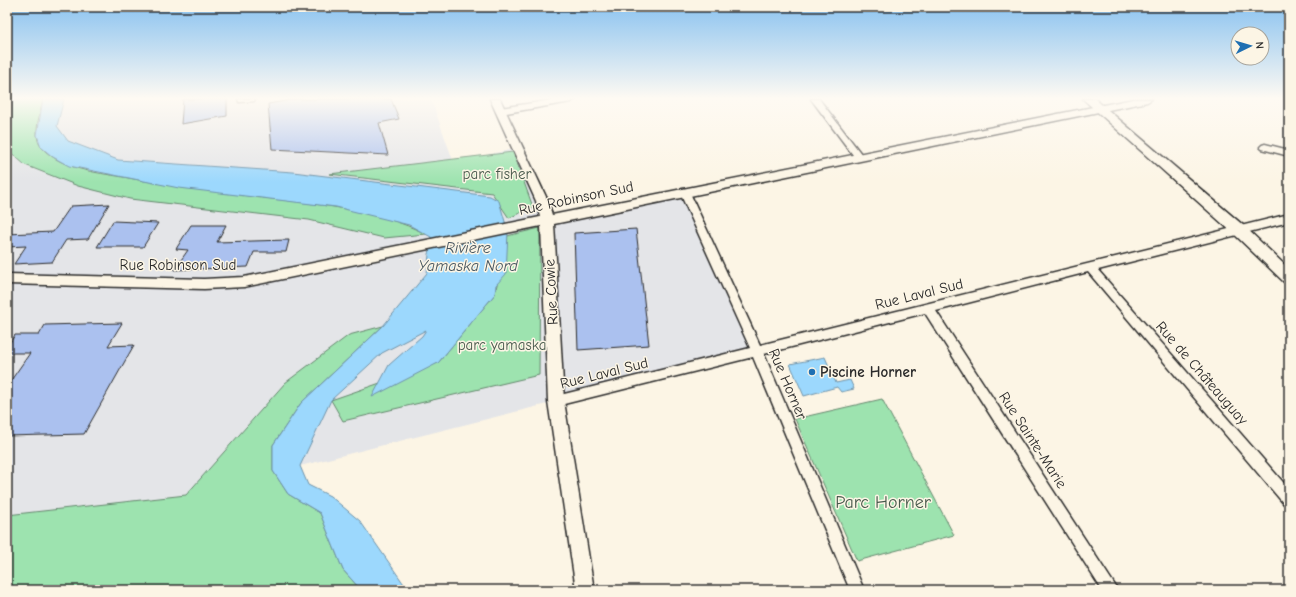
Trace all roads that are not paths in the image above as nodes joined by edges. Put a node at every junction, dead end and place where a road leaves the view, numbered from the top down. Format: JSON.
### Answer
{"nodes":[{"id":1,"x":507,"y":127,"type":"edge"},
{"id":2,"x":836,"y":127,"type":"edge"},
{"id":3,"x":1009,"y":127,"type":"edge"},
{"id":4,"x":1121,"y":127,"type":"edge"},
{"id":5,"x":1265,"y":147,"type":"dead end"},
{"id":6,"x":1289,"y":152,"type":"edge"},
{"id":7,"x":859,"y":158,"type":"junction"},
{"id":8,"x":685,"y":193,"type":"junction"},
{"id":9,"x":1289,"y":218,"type":"edge"},
{"id":10,"x":542,"y":222,"type":"junction"},
{"id":11,"x":1238,"y":230,"type":"junction"},
{"id":12,"x":1090,"y":268,"type":"junction"},
{"id":13,"x":1289,"y":278,"type":"edge"},
{"id":14,"x":7,"y":279,"type":"edge"},
{"id":15,"x":928,"y":308,"type":"junction"},
{"id":16,"x":757,"y":351,"type":"junction"},
{"id":17,"x":556,"y":402,"type":"junction"},
{"id":18,"x":1289,"y":499,"type":"edge"},
{"id":19,"x":585,"y":590,"type":"edge"},
{"id":20,"x":856,"y":590,"type":"edge"},
{"id":21,"x":1111,"y":590,"type":"edge"}],
"edges":[{"from":1,"to":10,"type":"street","name":"Rue Cowie"},
{"from":2,"to":7,"type":"street"},
{"from":3,"to":7,"type":"street","name":"Rue Robinson Sud"},
{"from":4,"to":11,"type":"main road"},
{"from":5,"to":6,"type":"street"},
{"from":7,"to":8,"type":"street","name":"Rue Robinson Sud"},
{"from":8,"to":10,"type":"street","name":"Rue Robinson Sud"},
{"from":8,"to":16,"type":"street","name":"Rue Horner"},
{"from":9,"to":11,"type":"street","name":"Rue Laval Sud"},
{"from":10,"to":14,"type":"street","name":"Rue Robinson Sud"},
{"from":10,"to":17,"type":"street","name":"Rue Cowie"},
{"from":11,"to":12,"type":"street","name":"Rue Laval Sud"},
{"from":11,"to":13,"type":"main road"},
{"from":12,"to":15,"type":"street","name":"Rue Laval Sud"},
{"from":12,"to":18,"type":"street","name":"Rue de Châteauguay"},
{"from":15,"to":16,"type":"street","name":"Rue Laval Sud"},
{"from":15,"to":21,"type":"street","name":"Rue Sainte-Marie"},
{"from":16,"to":17,"type":"street","name":"Rue Laval Sud"},
{"from":16,"to":20,"type":"street","name":"Rue Horner"},
{"from":17,"to":19,"type":"street","name":"Rue Cowie"}]}
